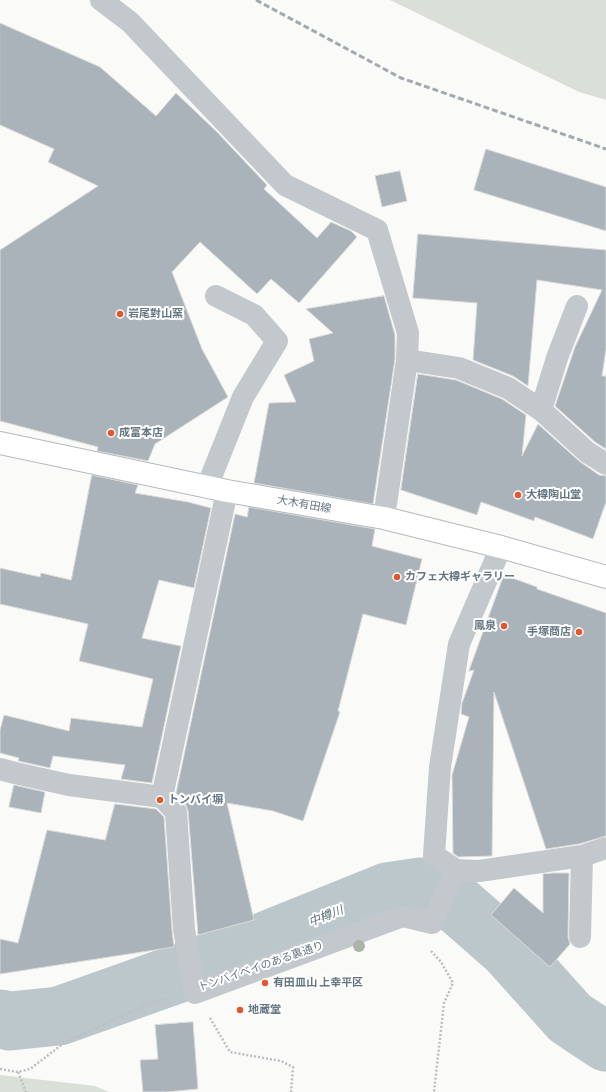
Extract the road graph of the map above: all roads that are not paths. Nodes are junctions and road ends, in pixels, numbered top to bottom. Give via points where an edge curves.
1 (101, 0) edge
2 (216, 296) dead end
3 (577, 306) dead end
4 (407, 360) junction
5 (540, 410) junction
6 (0, 443) edge
7 (606, 464) edge
8 (217, 489) junction
9 (384, 518) junction
10 (501, 547) junction
11 (605, 572) edge
12 (0, 769) edge
13 (162, 797) junction
14 (606, 848) edge
15 (582, 856) junction
16 (453, 875) junction
17 (580, 937) dead end

1 - 4 street via 130,22 285,185 376,230 408,333
2 - 8 street via 254,315 277,341 243,397
3 - 5 street
4 - 5 street via 458,368 508,388
4 - 9 street
5 - 7 street via 587,452
6 - 8 main road, 大木有田線
8 - 9 main road, 大木有田線
8 - 13 street
9 - 10 main road, 大木有田線
10 - 11 main road, 大木有田線
10 - 16 street via 459,644 440,767 434,856
12 - 13 street via 69,785
13 - 16 street, トンバイベイのある裏通り via 176,812 184,929 195,992 403,916 435,917
14 - 15 street
15 - 16 street
15 - 17 street

